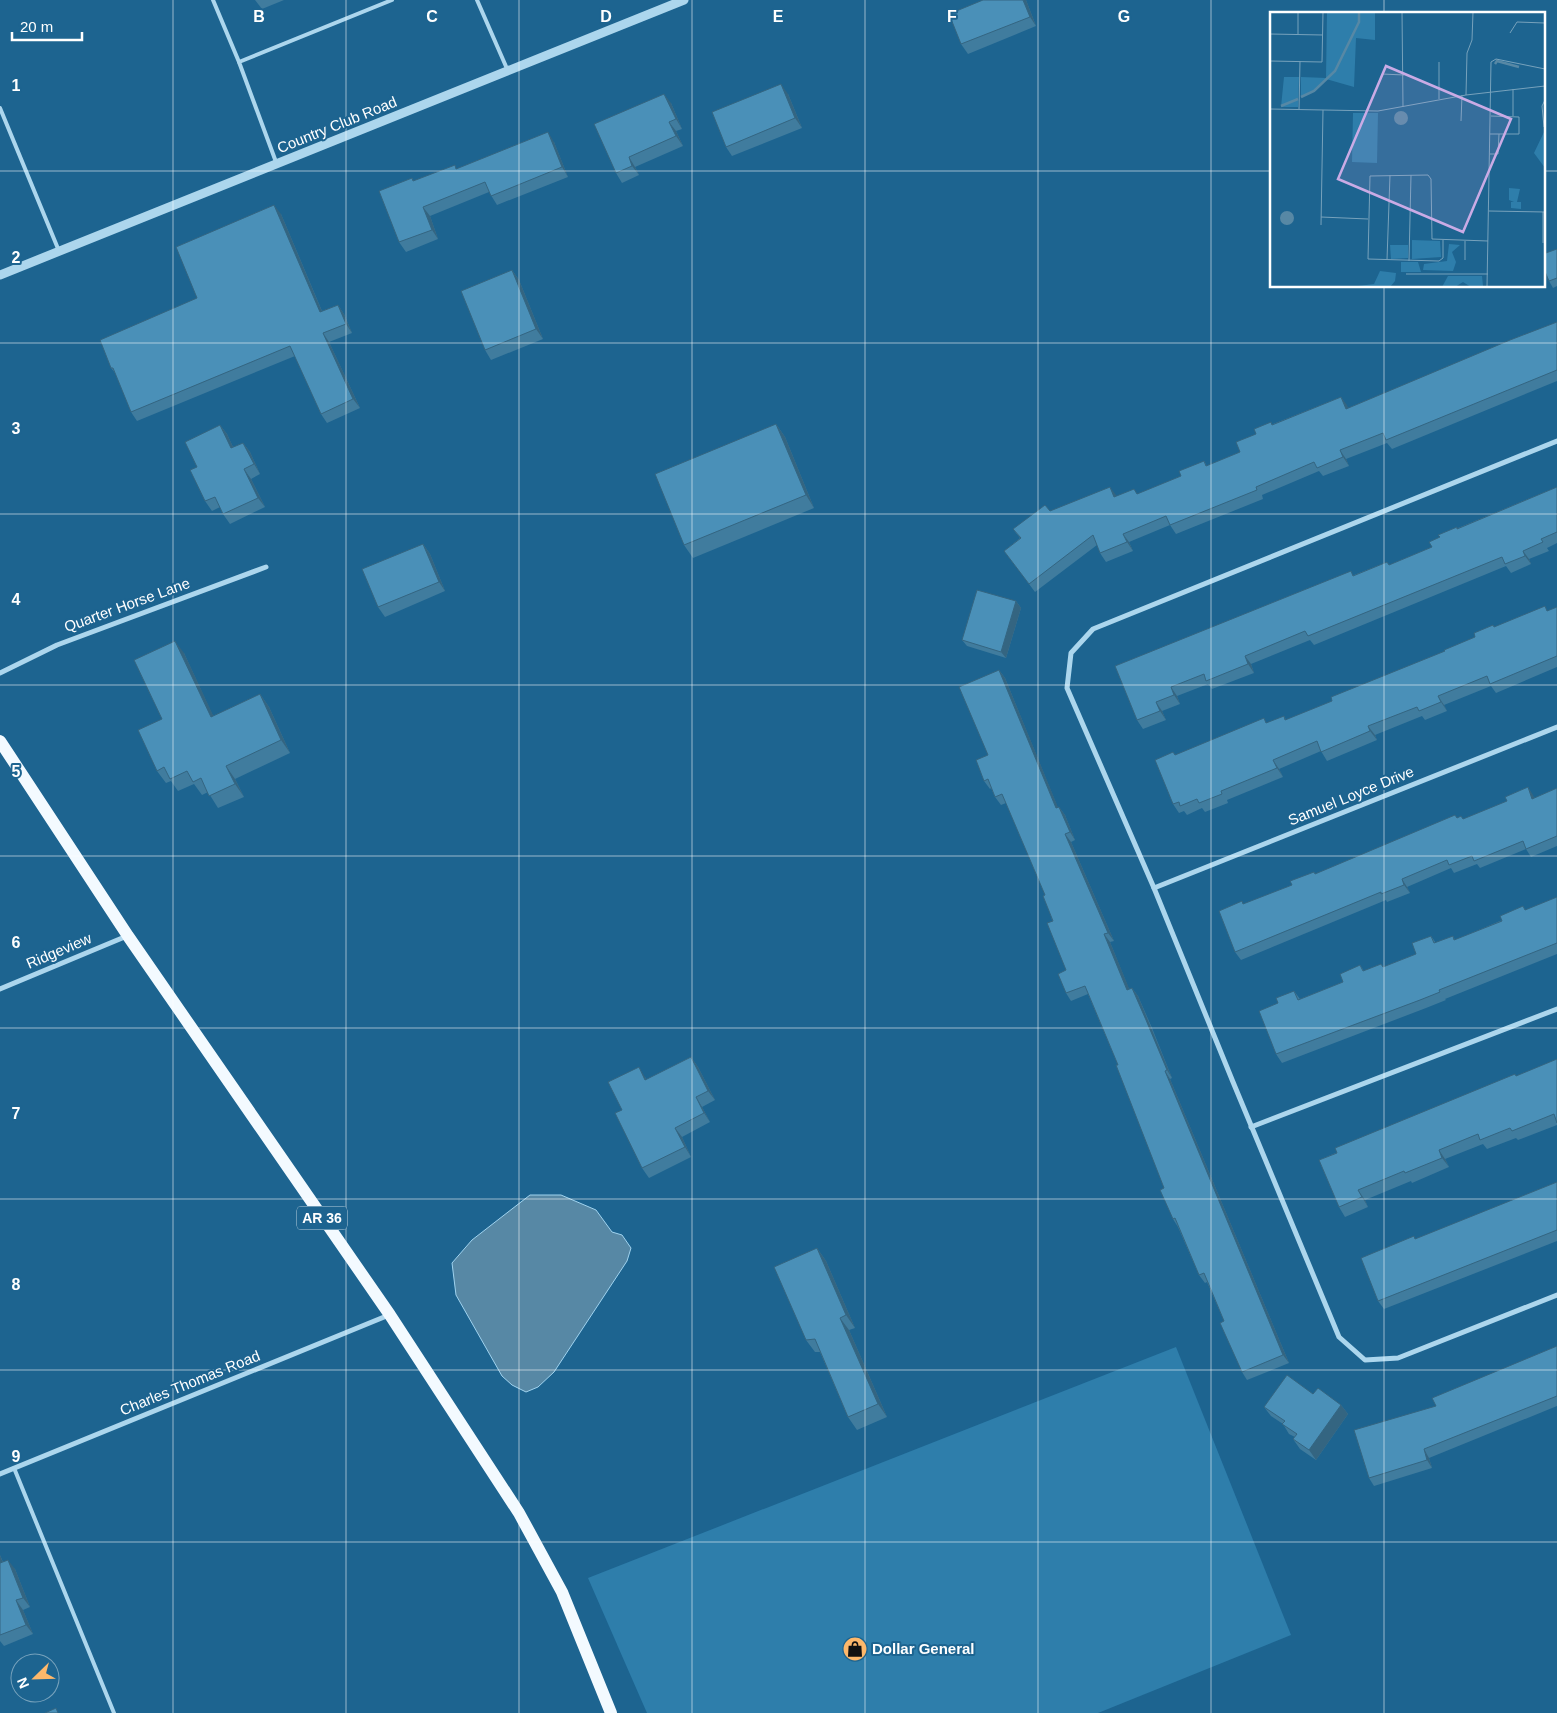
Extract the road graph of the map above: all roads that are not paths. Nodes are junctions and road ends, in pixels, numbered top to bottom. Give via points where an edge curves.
1 (213, 0) edge
2 (392, 0) edge
3 (477, 0) edge
4 (684, 0) edge
5 (239, 62) junction
6 (508, 71) junction
7 (0, 108) edge
8 (276, 164) junction
9 (59, 252) junction
10 (0, 275) edge
11 (1557, 441) edge
12 (266, 567) dead end
13 (0, 673) edge
14 (1557, 727) edge
15 (0, 741) edge
16 (1154, 888) junction
17 (128, 936) junction
18 (0, 989) edge
19 (1557, 1010) edge
20 (1251, 1127) junction
21 (1557, 1295) edge
22 (390, 1315) junction
23 (14, 1468) junction
24 (0, 1474) edge
25 (114, 1713) edge
26 (611, 1713) edge

1 - 5 lane
2 - 5 lane
3 - 6 lane
4 - 6 street, Country Club Road
5 - 8 lane
6 - 8 street, Country Club Road
7 - 9 lane
8 - 9 street, Country Club Road
9 - 10 street, Country Club Road
11 - 16 street via 1093,629 1071,653 1067,688
12 - 13 street, Quarter Horse Lane via 57,645
14 - 16 street, Samuel Loyce Drive
15 - 17 main road, AR 36
16 - 20 street
17 - 18 street, Ridgeview
17 - 22 main road, AR 36
19 - 20 street
20 - 21 street via 1339,1337 1365,1360 1398,1358
22 - 23 street, Charles Thomas Road
22 - 26 main road, AR 36 via 522,1519 562,1592
23 - 24 street, Charles Thomas Road
23 - 25 lane

